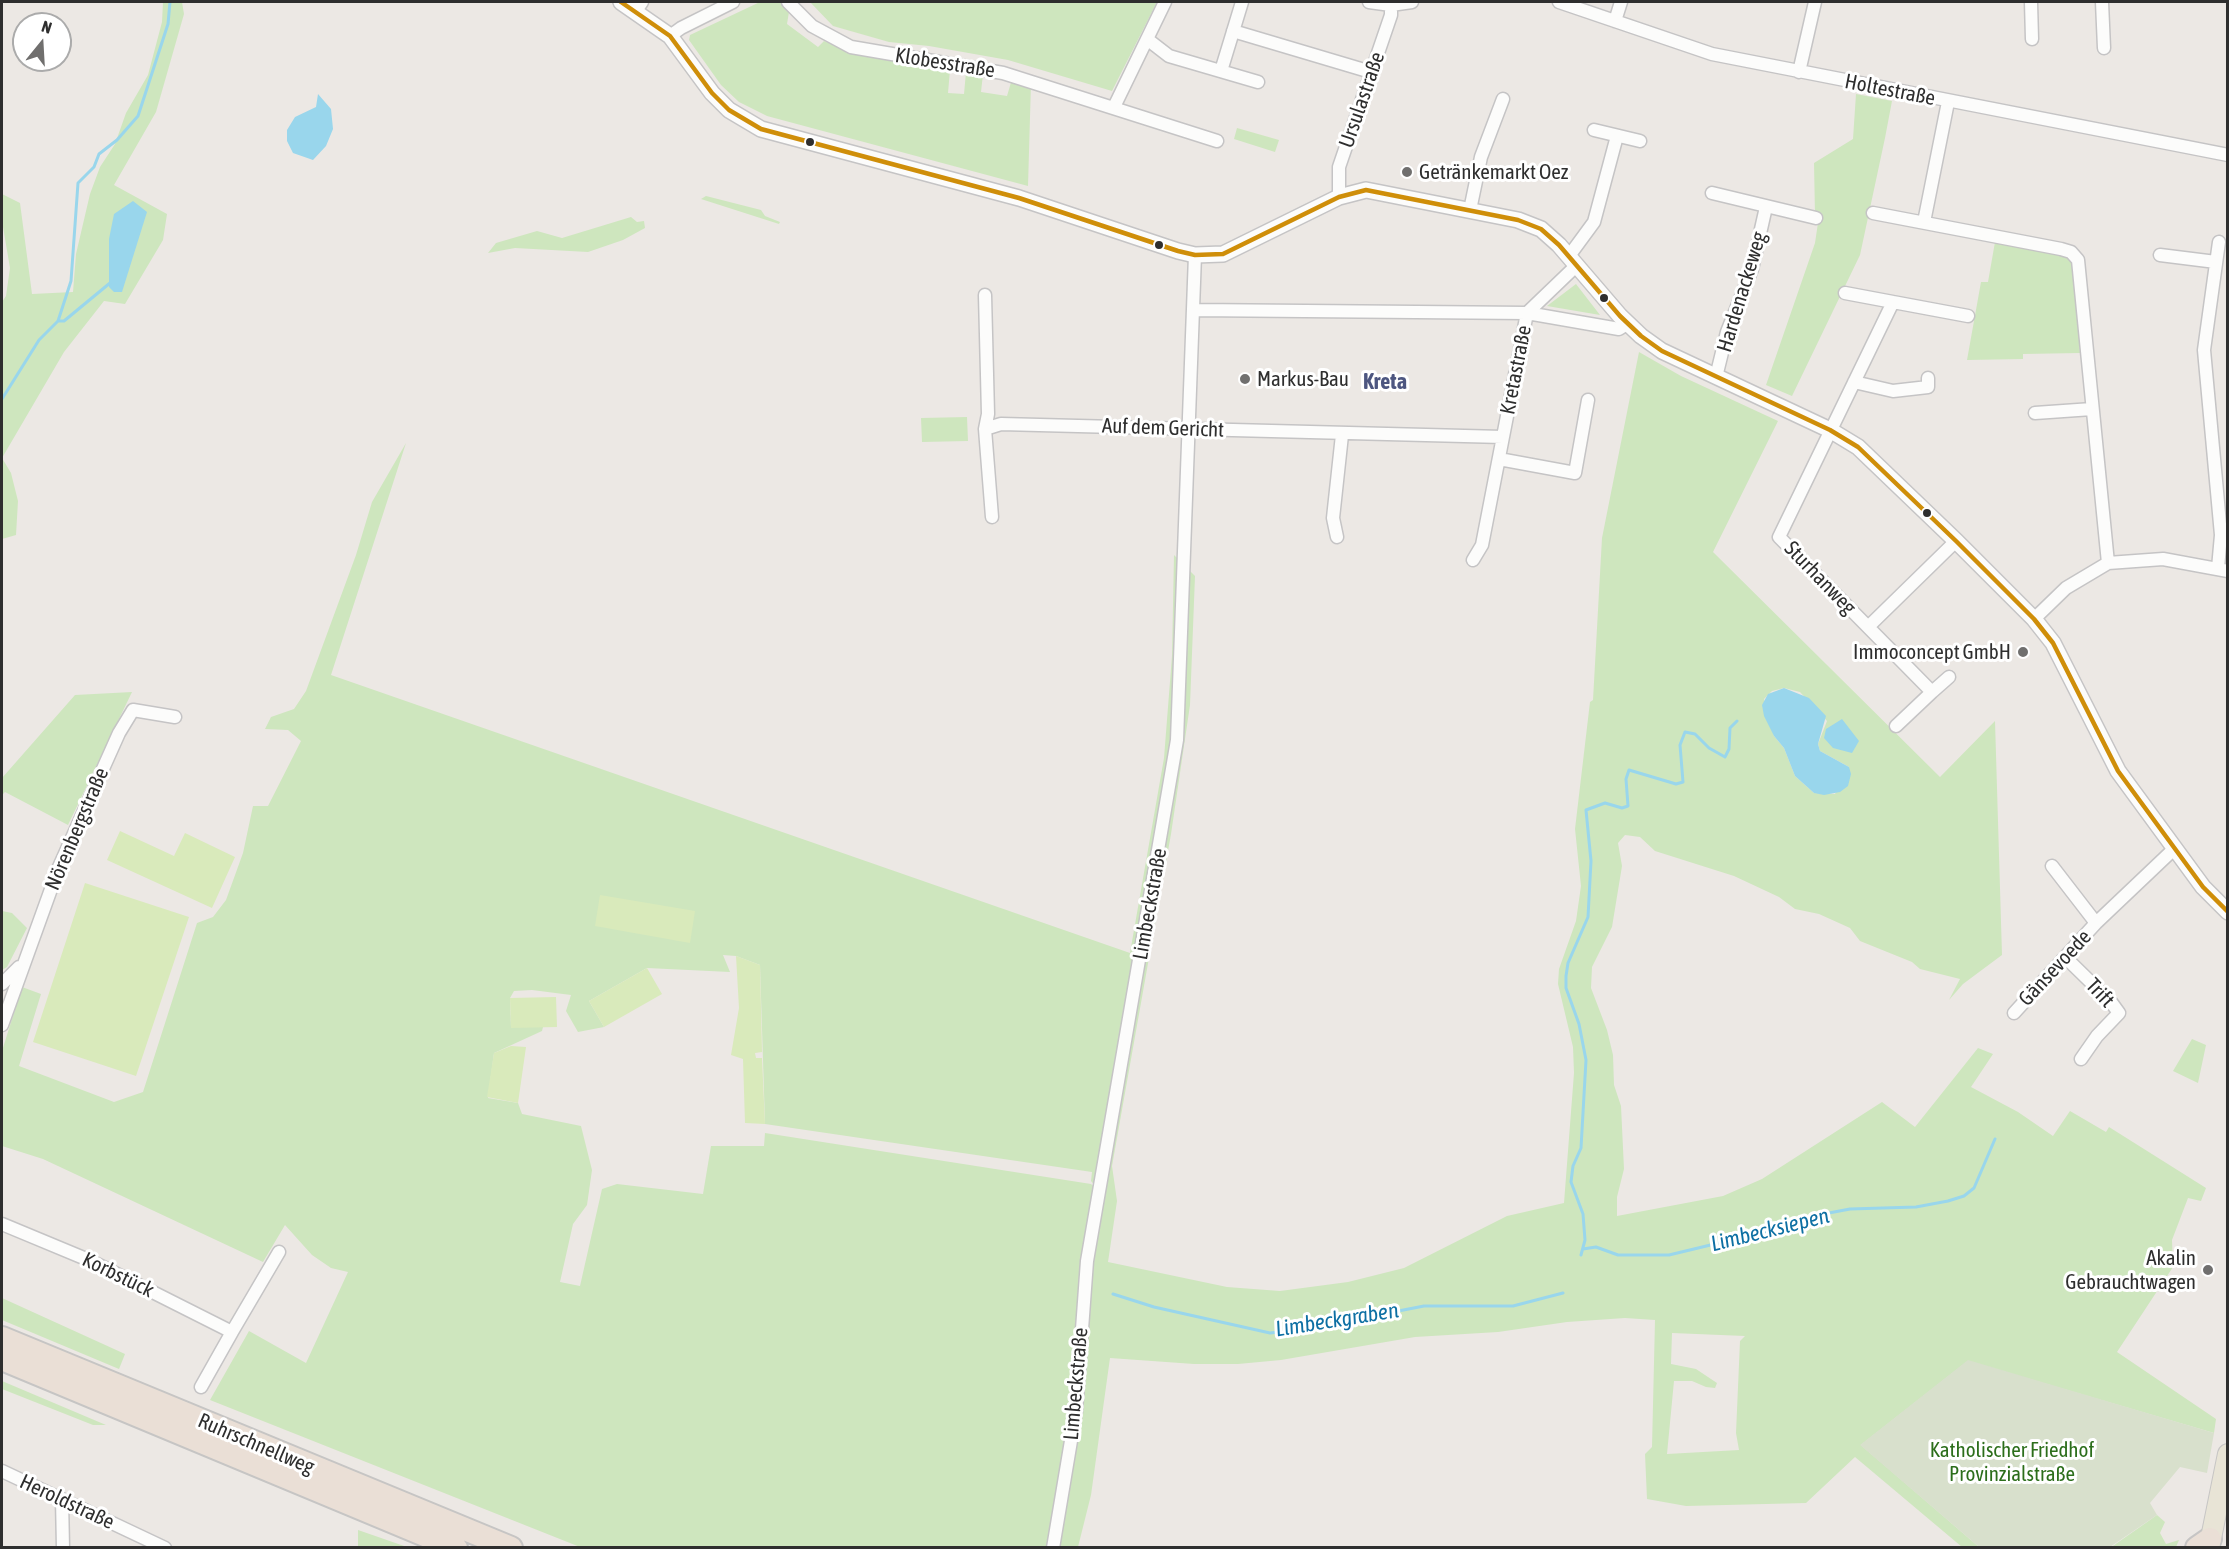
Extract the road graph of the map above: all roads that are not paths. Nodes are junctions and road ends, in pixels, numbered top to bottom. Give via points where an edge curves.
1 (621, 2) edge
2 (733, 2) edge
3 (788, 2) edge
4 (1165, 2) edge
5 (1242, 2) edge
6 (1370, 2) edge
7 (1412, 2) edge
8 (1559, 2) edge
9 (1621, 2) edge
10 (1815, 2) edge
11 (2031, 2) edge
12 (2102, 2) edge
13 (1391, 5) junction
14 (639, 6) edge
15 (1615, 21) junction
16 (1233, 31) junction
17 (670, 36) junction
18 (1148, 39) junction
19 (2032, 39) dead end
20 (2104, 48) dead end
21 (1221, 72) junction
22 (1371, 72) junction
23 (1799, 72) junction
24 (1258, 82) dead end
25 (1503, 99) dead end
26 (1948, 102) junction
27 (1114, 107) junction
28 (1594, 130) dead end
29 (1617, 136) junction
30 (1217, 141) dead end
31 (1640, 141) dead end
32 (2228, 155) edge
33 (1712, 193) dead end
34 (1339, 197) junction
35 (1766, 207) junction
36 (1470, 210) junction
37 (1873, 213) dead end
38 (1816, 218) dead end
39 (1924, 222) junction
40 (2219, 242) dead end
41 (1195, 255) junction
42 (2160, 255) dead end
43 (1573, 260) junction
44 (2217, 262) junction
45 (1845, 293) dead end
46 (985, 295) dead end
47 (1893, 302) junction
48 (1194, 310) junction
49 (1527, 313) junction
50 (1968, 316) dead end
51 (1627, 324) junction
52 (1716, 377) junction
53 (1928, 378) dead end
54 (1854, 382) junction
55 (1588, 400) dead end
56 (2092, 409) junction
57 (2035, 413) dead end
58 (985, 429) junction
59 (1191, 429) junction
60 (1830, 430) junction
61 (1342, 435) junction
62 (1503, 437) junction
63 (1499, 459) junction
64 (992, 517) dead end
65 (1337, 537) dead end
66 (1956, 541) junction
67 (1473, 560) dead end
68 (2108, 563) junction
69 (2223, 570) edge
70 (2034, 619) junction
71 (1868, 627) junction
72 (1949, 677) dead end
73 (1932, 692) junction
74 (175, 717) dead end
75 (1896, 726) dead end
76 (2175, 848) junction
77 (2052, 867) dead end
78 (2228, 912) edge
79 (2096, 923) junction
80 (2065, 957) junction
81 (22, 964) junction
82 (2, 984) edge
83 (2014, 1013) dead end
84 (2, 1024) edge
85 (2081, 1059) dead end
86 (2, 1224) edge
87 (279, 1252) dead end
88 (232, 1332) junction
89 (2, 1338) edge
90 (2, 1359) edge
91 (201, 1387) dead end
92 (2228, 1454) edge
93 (2, 1471) edge
94 (62, 1500) junction
95 (2206, 1545) edge
96 (63, 1548) edge
97 (165, 1548) edge
98 (456, 1548) edge
99 (511, 1548) edge
100 (1053, 1548) edge

1 - 14 street
2 - 17 street
3 - 27 street, Klobesstraße via 812,26 851,47 1003,72
4 - 18 street
5 - 16 street
6 - 13 street
7 - 13 street
8 - 15 street, Holtestraße
9 - 15 street
10 - 23 street
11 - 19 street
12 - 20 street
13 - 22 street, Ursulastraße
14 - 17 street
15 - 23 street, Holtestraße via 1712,54
16 - 21 street
16 - 22 street
17 - 41 street via 712,93 729,110 761,129 1019,198
18 - 21 street via 1169,56
18 - 27 street
21 - 24 street
22 - 34 street, Ursulastraße via 1340,167
23 - 26 street, Holtestraße
25 - 36 street via 1481,157
26 - 32 street, Holtestraße
26 - 39 street
27 - 30 street, Klobesstraße
28 - 29 street
29 - 31 street
29 - 43 street, Kretastraße via 1594,222
33 - 35 street, Hardenackeweg
34 - 36 street via 1358,190 1381,191
34 - 41 street via 1233,251
35 - 38 street, Hardenackeweg
35 - 52 street, Hardenackeweg via 1752,269 1727,332
36 - 43 street via 1529,223 1550,236
37 - 39 street
39 - 56 street via 2071,252 2081,269
40 - 44 street
41 - 48 street, Limbeckstraße
42 - 44 street
43 - 49 street, Kretastraße
43 - 51 street
44 - 69 street via 2204,350
45 - 47 street
46 - 58 street
47 - 50 street
47 - 54 street
48 - 49 street
48 - 59 street, Limbeckstraße
49 - 51 street via 1619,329
49 - 62 street, Kretastraße
51 - 52 street via 1662,351
52 - 60 street
53 - 54 street via 1928,387 1893,391
54 - 60 street
55 - 63 street via 1575,473
56 - 57 street
56 - 68 street
58 - 59 street, Auf dem Gericht via 1001,424
58 - 64 street
59 - 61 street, Auf dem Gericht
59 - 100 street, Limbeckstraße via 1176,750 1087,1261 1076,1411
60 - 66 street via 1858,447
60 - 71 street, Sturhanweg via 1779,537
61 - 62 street, Auf dem Gericht
61 - 65 street via 1333,518
62 - 63 street, Kretastraße
63 - 67 street, Kretastraße via 1482,545
66 - 70 street
66 - 71 street, Sturhanweg
68 - 69 street via 2163,559
68 - 70 street via 2072,584
70 - 76 street via 2072,676 2118,771
71 - 73 street, Sturhanweg
72 - 73 street
73 - 75 street
74 - 81 street, Nörenbergstraße via 133,710 59,867
76 - 78 street
76 - 79 street, Gänsevoede
77 - 79 street, Gänsevoede
79 - 80 street, Gänsevoede
80 - 83 street, Gänsevoede
80 - 85 street, Trift via 2119,1013
81 - 82 street, Nörenbergstraße
81 - 84 street
86 - 88 street, Korbstück via 91,1260
87 - 88 street
88 - 91 street
89 - 99 highway, Ruhrschnellweg
90 - 98 highway, Ruhrschnellweg
92 - 95 main road
93 - 94 street, Heroldstraße
94 - 96 street
94 - 97 street, Heroldstraße

